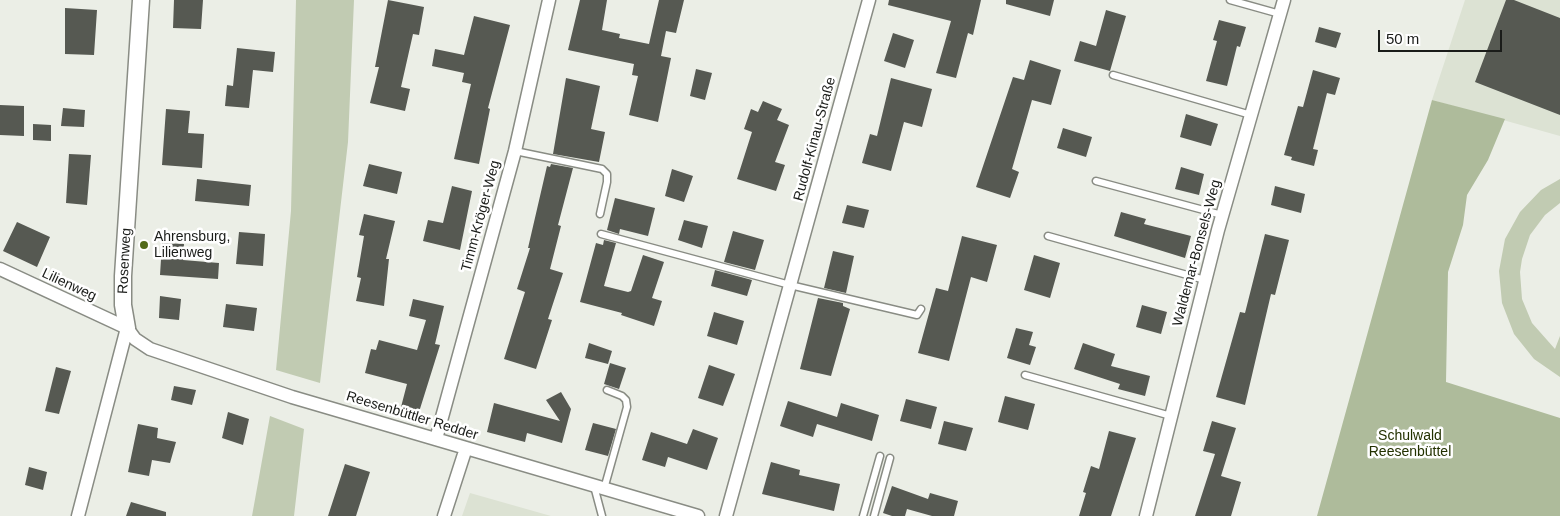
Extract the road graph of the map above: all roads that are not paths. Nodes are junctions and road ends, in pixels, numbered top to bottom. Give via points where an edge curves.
1 (141, 0) edge
2 (548, 0) edge
3 (869, 0) edge
4 (1230, 0) edge
5 (1284, 0) edge
6 (1280, 14) junction
7 (1113, 75) dead end
8 (1251, 115) junction
9 (515, 150) junction
10 (1096, 181) dead end
11 (600, 214) dead end
12 (1222, 215) junction
13 (601, 234) dead end
14 (1048, 236) dead end
15 (0, 269) edge
16 (1205, 280) junction
17 (790, 285) junction
18 (921, 309) dead end
19 (127, 328) junction
20 (1025, 375) dead end
21 (607, 390) dead end
22 (1171, 416) junction
23 (436, 439) junction
24 (466, 448) junction
25 (880, 456) dead end
26 (890, 458) dead end
27 (599, 488) junction
28 (78, 516) edge
29 (444, 516) edge
30 (602, 516) edge
31 (698, 516) edge
32 (726, 516) edge
33 (863, 516) edge
34 (874, 516) edge
35 (1146, 516) edge

1 - 19 street, Rosenweg via 123,276 122,305
2 - 9 street, Timm-Kröger-Weg
3 - 17 street, Rudolf-Kinau-Straße
4 - 6 lane
5 - 6 street, Waldemar-Bonsels-Weg
6 - 8 street, Waldemar-Bonsels-Weg
7 - 8 lane
8 - 12 street, Waldemar-Bonsels-Weg
9 - 11 lane via 602,169 607,174 607,182
9 - 23 street, Timm-Kröger-Weg
10 - 12 lane
12 - 16 street, Waldemar-Bonsels-Weg
13 - 17 lane
14 - 16 lane
15 - 19 street, Lilienweg
16 - 22 street, Waldemar-Bonsels-Weg
17 - 18 lane via 917,315
17 - 32 street, Rudolf-Kinau-Straße
19 - 23 street, Reesenbüttler Redder via 135,338 158,352 292,397
19 - 28 street, Rosenweg
20 - 22 lane
21 - 27 lane via 622,396 627,407
22 - 35 street, Waldemar-Bonsels-Weg
23 - 24 street, Reesenbüttler Redder
24 - 27 street, Reesenbüttler Redder
24 - 29 street
25 - 33 lane
26 - 34 lane
27 - 30 lane
27 - 31 street, Reesenbüttler Redder

